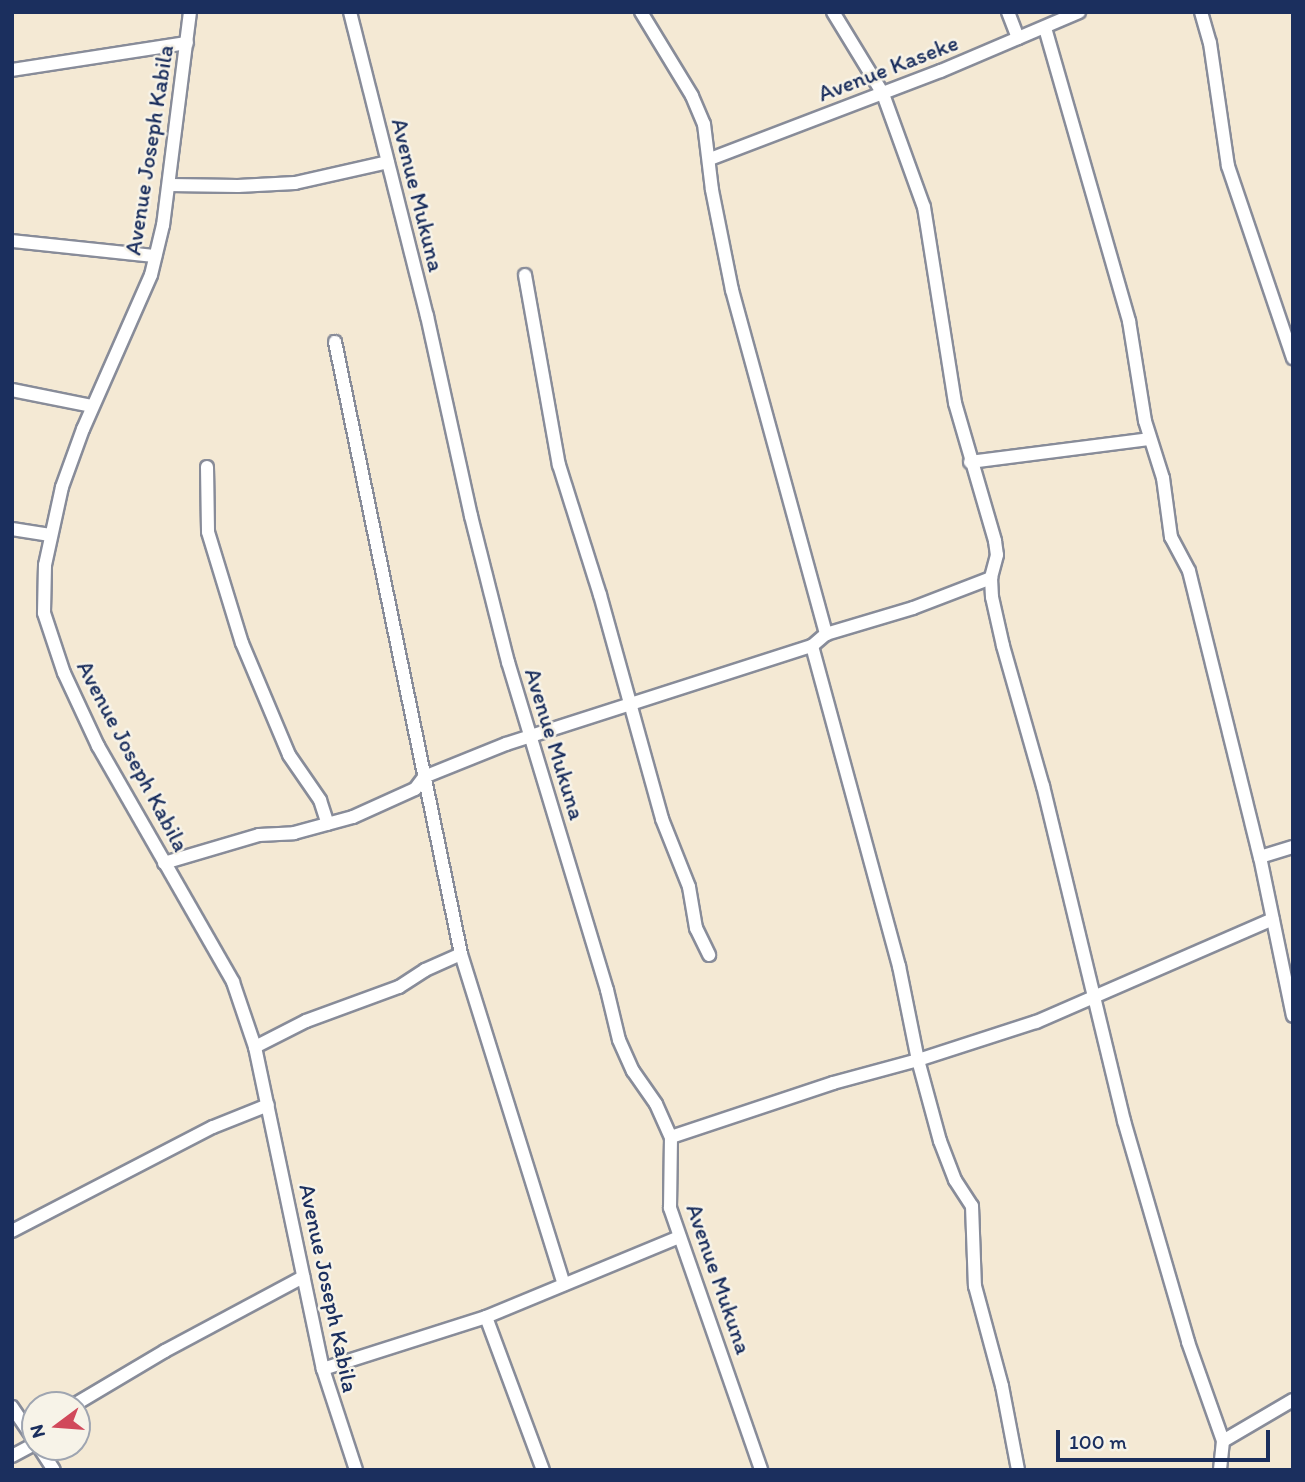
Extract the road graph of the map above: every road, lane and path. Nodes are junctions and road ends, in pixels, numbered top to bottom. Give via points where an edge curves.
1 (191, 12) edge
2 (350, 12) edge
3 (641, 12) edge
4 (833, 12) edge
5 (1008, 12) edge
6 (1079, 12) edge
7 (1201, 12) edge
8 (1045, 28) junction
9 (1018, 38) junction
10 (187, 43) junction
11 (12, 71) edge
12 (883, 93) junction
13 (710, 159) junction
14 (388, 162) junction
15 (170, 184) junction
16 (12, 241) edge
17 (155, 256) junction
18 (524, 275) dead end
19 (335, 342) dead end
20 (1293, 358) edge
21 (12, 390) edge
22 (92, 406) junction
23 (1149, 439) junction
24 (970, 463) junction
25 (207, 467) dead end
26 (12, 528) edge
27 (26, 531) junction
28 (49, 535) junction
29 (12, 538) edge
30 (991, 578) junction
31 (826, 634) junction
32 (812, 646) junction
33 (630, 702) junction
34 (532, 735) junction
35 (424, 777) junction
36 (328, 824) junction
37 (1293, 847) edge
38 (1260, 857) junction
39 (164, 863) junction
40 (1273, 919) junction
41 (461, 954) junction
42 (709, 956) dead end
43 (1096, 999) junction
44 (1293, 1016) edge
45 (255, 1047) junction
46 (918, 1060) junction
47 (268, 1105) junction
48 (671, 1137) junction
49 (12, 1231) edge
50 (679, 1237) junction
51 (303, 1278) junction
52 (564, 1284) junction
53 (486, 1317) junction
54 (323, 1369) junction
55 (91, 1395) edge
56 (1293, 1400) edge
57 (1223, 1441) junction
58 (356, 1470) edge
59 (543, 1470) edge
60 (761, 1470) edge
61 (1018, 1470) edge
62 (1220, 1470) edge

1 - 10 street, Avenue Joseph Kabila
2 - 14 street, Avenue Mukuna
3 - 13 street via 692,96 704,124
4 - 12 street
5 - 9 street
6 - 8 street, Avenue Kaseke
7 - 20 street via 1214,66 1226,157
8 - 9 street, Avenue Kaseke
8 - 23 street via 1129,321
9 - 12 street, Avenue Kaseke
10 - 11 street
10 - 15 street, Avenue Joseph Kabila
12 - 13 street, Avenue Kaseke
12 - 24 street via 924,207 955,403
13 - 31 street via 732,290
14 - 15 street via 295,183
14 - 34 street, Avenue Mukuna via 488,584
15 - 17 street, Avenue Joseph Kabila
16 - 17 street
17 - 22 street, Avenue Joseph Kabila
18 - 33 street via 559,465
19 - 35 street
21 - 22 street
22 - 28 street, Avenue Joseph Kabila via 65,475
23 - 24 street
23 - 38 street via 1163,478 1171,537 1189,571
24 - 30 street via 995,541
25 - 36 street via 208,532 242,643 289,755 320,800
26 - 27 street
27 - 28 street
27 - 29 street
28 - 39 street, Avenue Joseph Kabila via 42,590 52,642 98,746
30 - 31 street
30 - 43 street via 1003,646
31 - 32 street
32 - 33 street
32 - 46 street via 898,966
33 - 34 street
33 - 42 street via 662,819
34 - 35 street
34 - 48 street, Avenue Mukuna via 619,1040
35 - 36 street via 415,789
35 - 41 street
36 - 39 street via 294,833 259,835
37 - 38 street
38 - 40 street
39 - 45 street, Avenue Joseph Kabila via 233,982
40 - 43 street
40 - 44 street
41 - 45 street via 399,987 306,1021
41 - 52 street
43 - 46 street
43 - 57 street via 1155,1233
45 - 47 street, Avenue Joseph Kabila
46 - 48 street
46 - 61 street via 944,1154 972,1206 975,1286 1005,1398
47 - 49 street via 213,1127
47 - 51 street, Avenue Joseph Kabila
48 - 50 street, Avenue Mukuna via 670,1208
50 - 52 street
50 - 60 street, Avenue Mukuna
51 - 54 street, Avenue Joseph Kabila
51 - 55 street
52 - 53 street
53 - 54 street
53 - 59 street
54 - 58 street, Avenue Joseph Kabila
56 - 57 street
57 - 62 street

